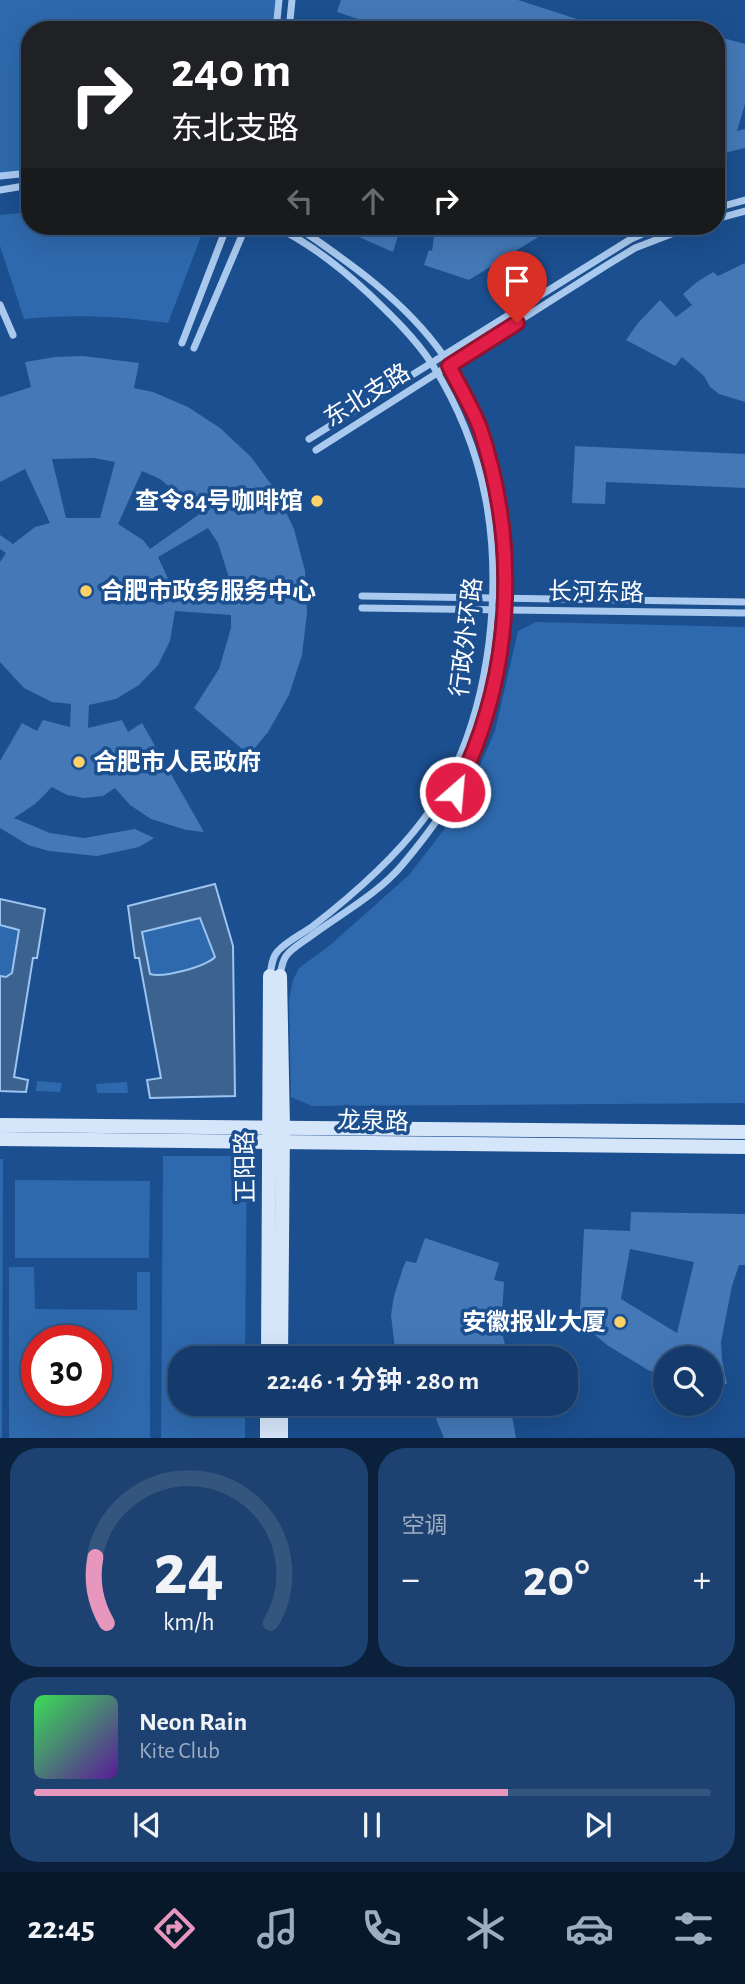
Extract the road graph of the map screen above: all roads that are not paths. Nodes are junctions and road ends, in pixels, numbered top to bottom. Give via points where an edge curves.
1 (279, 0) edge
2 (292, 0) edge
3 (277, 21) edge
4 (290, 21) edge
5 (21, 174) edge
6 (0, 176) edge
7 (21, 186) edge
8 (0, 190) edge
9 (745, 200) edge
10 (725, 206) edge
11 (745, 211) edge
12 (725, 217) edge
13 (224, 235) edge
14 (242, 235) edge
15 (292, 235) edge
16 (309, 235) edge
17 (640, 235) edge
18 (669, 235) edge
19 (0, 305) edge
20 (13, 335) dead end
21 (182, 343) dead end
22 (194, 348) dead end
23 (443, 355) junction
24 (431, 362) junction
25 (449, 366) junction
26 (438, 373) junction
27 (309, 439) dead end
28 (316, 450) dead end
29 (362, 596) dead end
30 (494, 597) junction
31 (506, 597) junction
32 (745, 602) edge
33 (362, 608) dead end
34 (493, 609) junction
35 (505, 610) junction
36 (745, 613) edge
37 (275, 976) junction
38 (0, 1125) edge
39 (745, 1132) edge
40 (267, 1135) junction
41 (283, 1135) junction
42 (0, 1139) edge
43 (745, 1147) edge
44 (268, 1346) edge
45 (281, 1346) edge
46 (267, 1416) edge
47 (281, 1416) edge
48 (267, 1438) edge
49 (281, 1438) edge

1 - 3 street
2 - 4 street
5 - 6 street
7 - 8 street
9 - 10 street
11 - 12 street
13 - 21 street
14 - 22 street
15 - 24 street, 行政外环路 via 349,275 394,317
16 - 23 street, 行政外环路 via 357,267 404,309
17 - 23 street, 东北支路
18 - 25 street, 东北支路 via 635,248
19 - 20 street
23 - 24 street, 东北支路
23 - 25 street, 行政外环路
24 - 26 street, 行政外环路
24 - 27 street, 东北支路
25 - 26 street, 东北支路
25 - 31 street, 行政外环路 via 479,425 496,483 506,555
26 - 28 street, 东北支路
26 - 30 street, 行政外环路 via 467,429 484,486 494,553
29 - 30 street, 长河东路
30 - 31 street, 长河东路
30 - 34 street, 行政外环路
31 - 32 street, 长河东路
31 - 35 street, 行政外环路
33 - 34 street, 长河东路
34 - 35 street, 长河东路
34 - 37 street, 行政外环路 via 474,719 444,787 392,857 277,952
35 - 36 street, 长河东路
35 - 37 street, 行政外环路 via 486,721 471,761 437,822 400,867 363,901 286,956
37 - 40 street, 正阳路
37 - 41 street, 正阳路
38 - 40 street, 龙泉路
39 - 41 street, 龙泉路
40 - 41 street, 龙泉路
40 - 42 street, 龙泉路
40 - 44 street, 正阳路
41 - 43 street, 龙泉路
41 - 45 street, 正阳路
46 - 48 street
47 - 49 street

